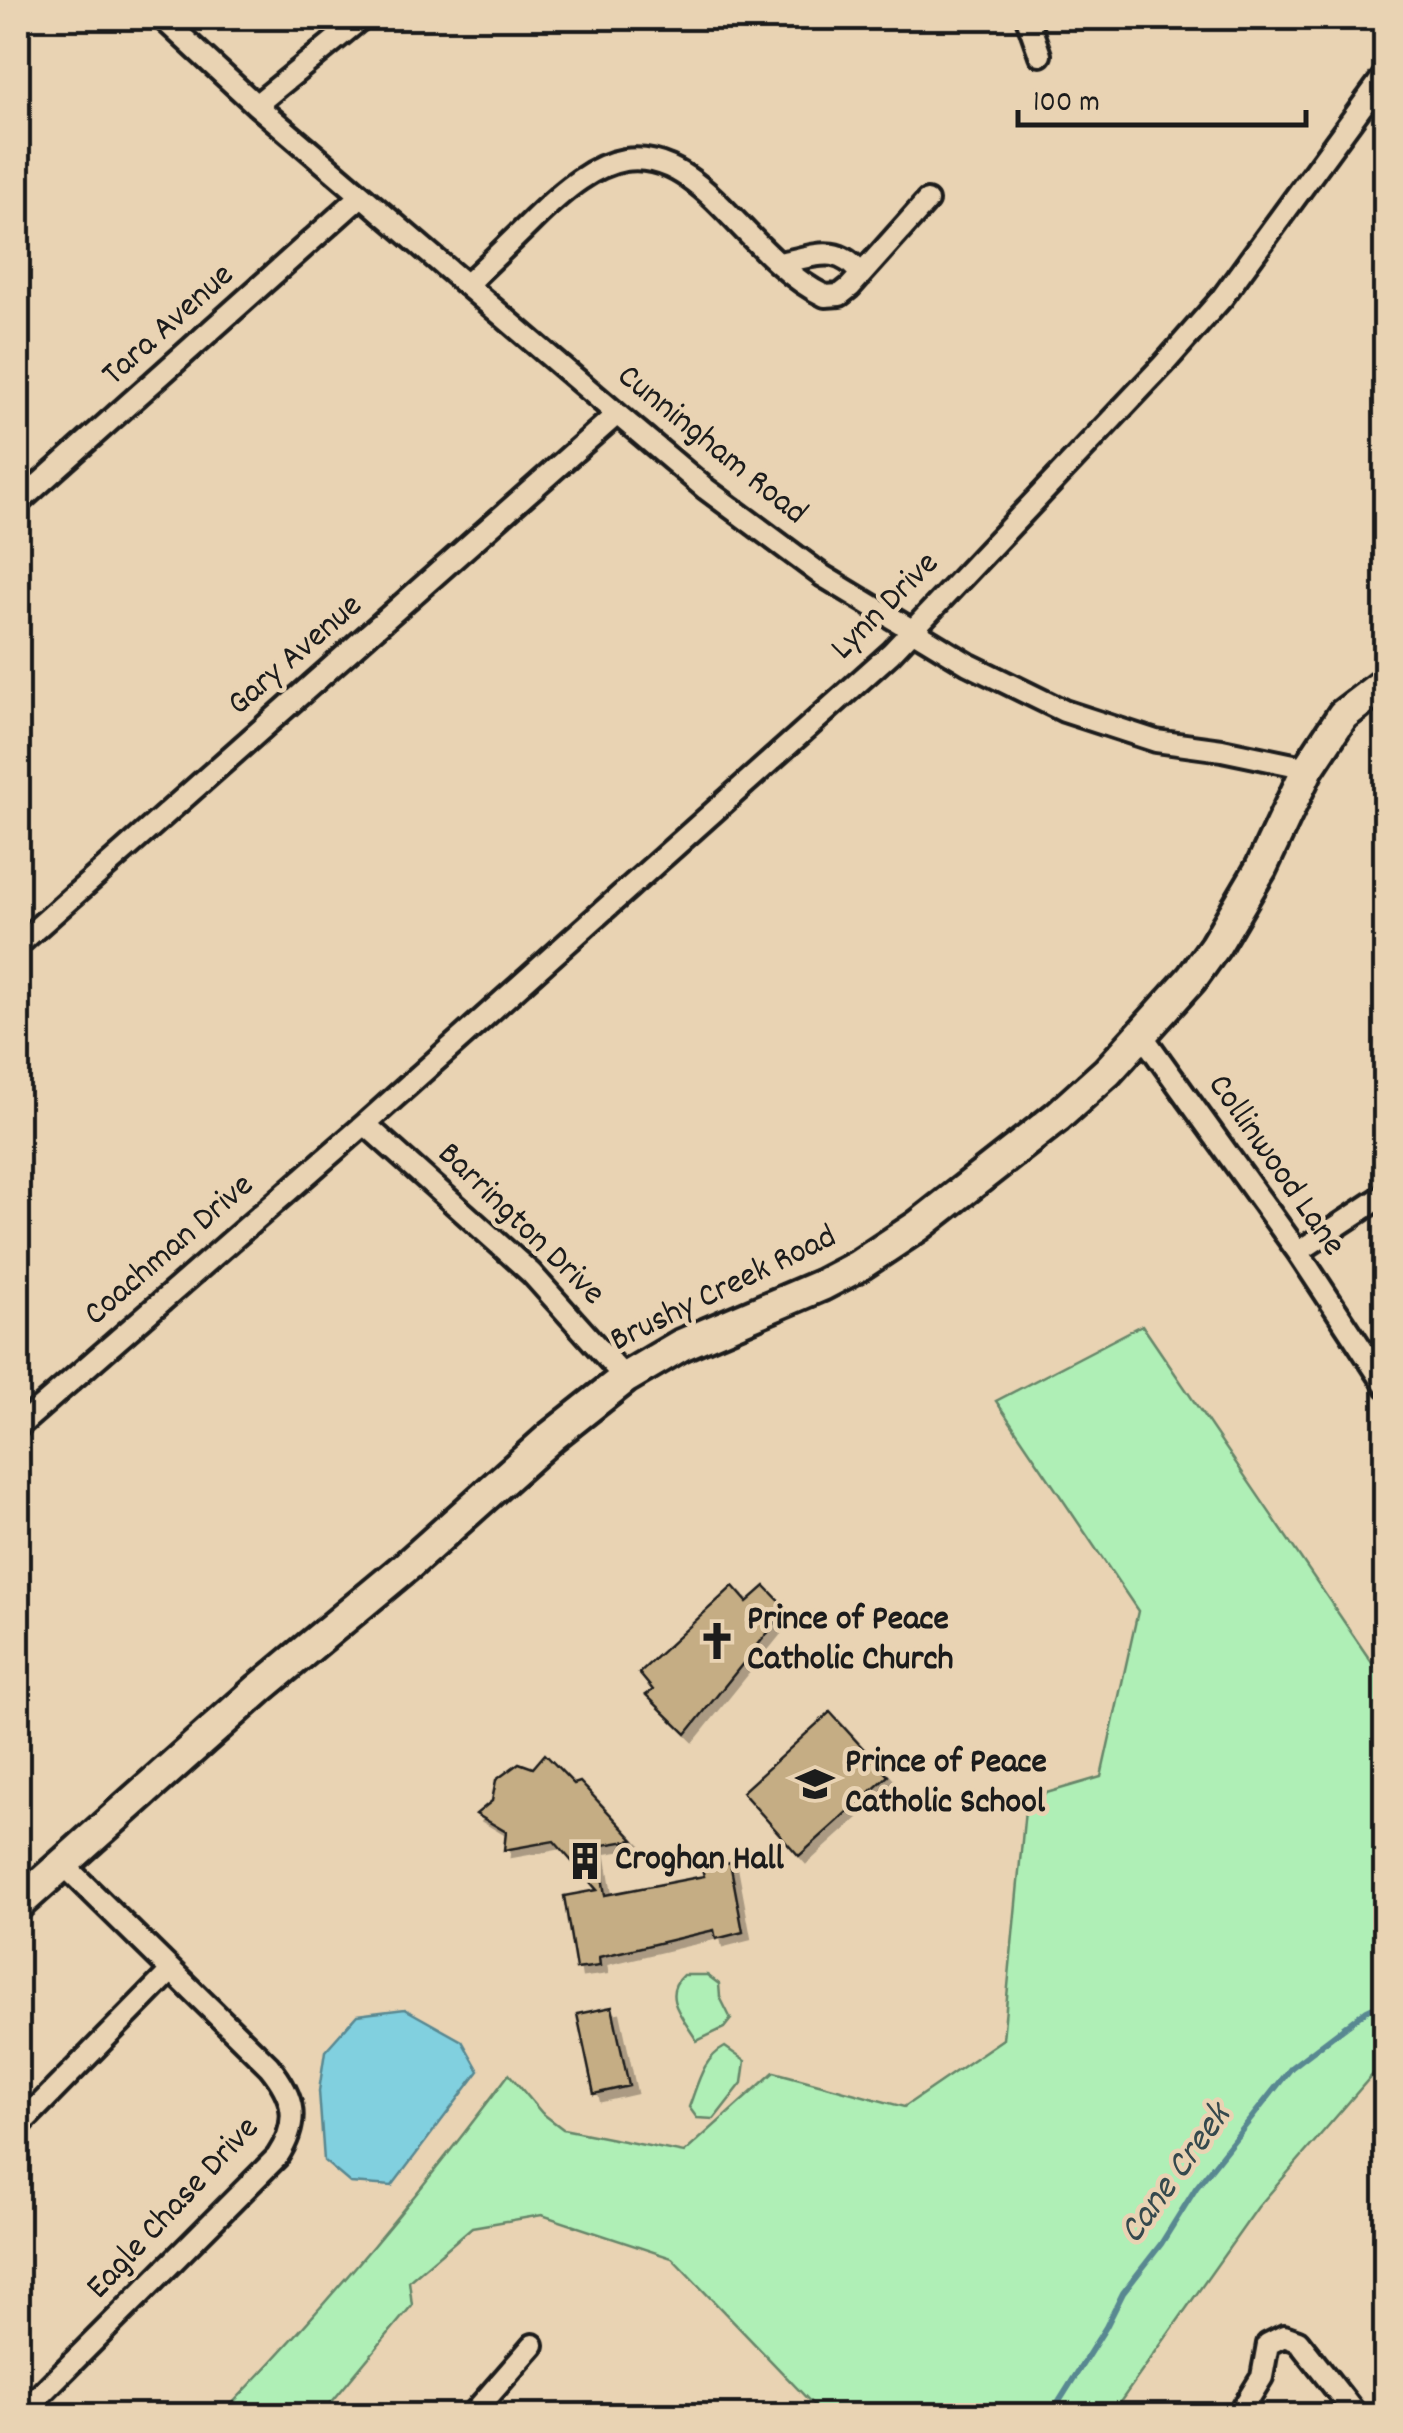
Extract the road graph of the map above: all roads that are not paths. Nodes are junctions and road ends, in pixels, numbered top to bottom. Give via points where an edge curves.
1 (162, 18) edge
2 (362, 18) edge
3 (1027, 18) edge
4 (1040, 54) dead end
5 (1386, 73) edge
6 (256, 105) junction
7 (362, 196) junction
8 (927, 201) dead end
9 (779, 262) junction
10 (861, 275) junction
11 (467, 284) junction
12 (617, 414) junction
13 (18, 503) edge
14 (912, 632) junction
15 (1386, 682) edge
16 (1308, 768) junction
17 (18, 945) edge
18 (1142, 1036) junction
19 (365, 1124) junction
20 (1386, 1194) edge
21 (1298, 1252) junction
22 (625, 1378) junction
23 (1386, 1386) edge
24 (18, 1427) edge
25 (63, 1864) junction
26 (18, 1904) edge
27 (171, 1971) junction
28 (18, 2127) edge
29 (533, 2345) dead end
30 (19, 2416) edge
31 (472, 2416) edge
32 (1238, 2416) edge
33 (1356, 2416) edge

1 - 6 street, Cunningham Road
2 - 6 street
3 - 4 street
5 - 14 street, Lynn Drive via 1222,298
6 - 7 street, Cunningham Road
7 - 11 street, Cunningham Road
7 - 13 street, Tara Avenue
8 - 10 street
9 - 10 street via 840,254
9 - 10 street via 825,296 840,295
9 - 11 street via 691,178 652,161 622,160 568,186
11 - 12 street, Cunningham Road
12 - 14 street, Cunningham Road via 755,527
12 - 17 street, Gary Avenue
14 - 16 street, Cunningham Road via 1022,692 1116,731
14 - 19 street, Lynn Drive
15 - 16 street, Brushy Creek Road via 1344,715
16 - 18 street, Brushy Creek Road via 1237,911
18 - 21 street, Collinwood Lane
18 - 22 street, Brushy Creek Road via 1058,1117 890,1246
19 - 22 street, Barrington Drive via 531,1273
19 - 24 street, Coachman Drive
20 - 21 street
21 - 23 street, Collinwood Lane
22 - 25 street, Brushy Creek Road
25 - 26 street, Brushy Creek Road
25 - 27 street, Eagle Chase Drive
27 - 28 street
27 - 30 street, Eagle Chase Drive via 285,2086 292,2116 287,2142
29 - 31 street
32 - 33 street via 1262,2377 1268,2344 1284,2336 1298,2341

